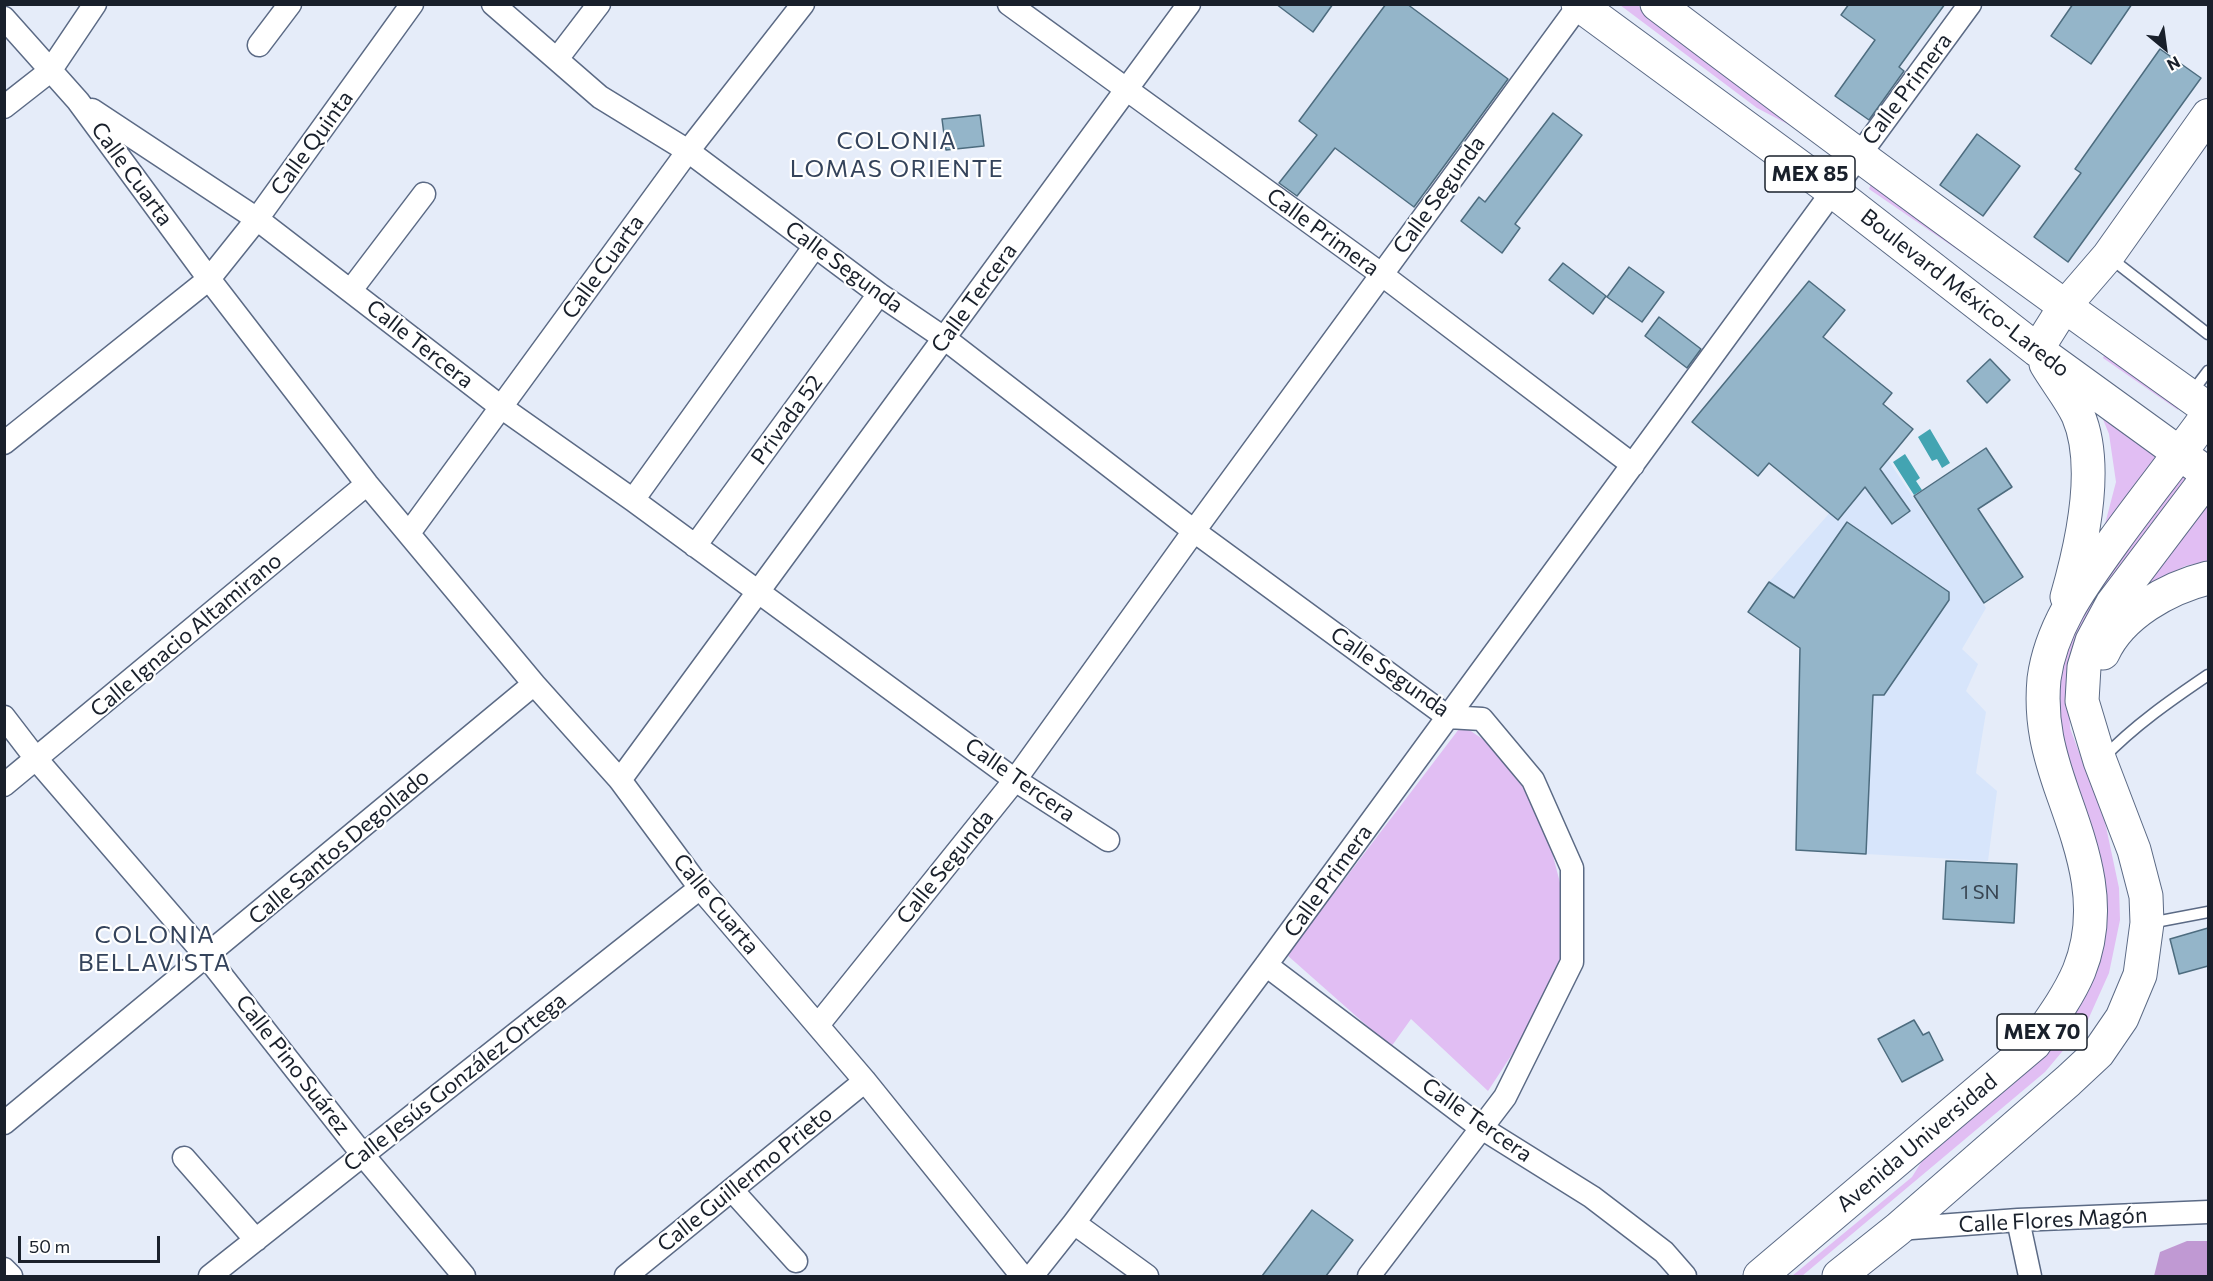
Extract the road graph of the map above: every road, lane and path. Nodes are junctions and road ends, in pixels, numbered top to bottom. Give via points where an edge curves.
1 (95, 4) edge
2 (290, 4) edge
3 (412, 4) edge
4 (493, 4) edge
5 (599, 4) edge
6 (803, 4) edge
7 (1008, 4) edge
8 (1189, 4) edge
9 (1657, 4) edge
10 (1970, 4) edge
11 (1579, 5) edge
12 (4, 18) edge
13 (259, 45) dead end
14 (557, 59) junction
15 (50, 70) junction
16 (1127, 90) junction
17 (78, 101) junction
18 (4, 107) edge
19 (2208, 115) edge
20 (688, 151) junction
21 (1857, 156) junction
22 (1834, 192) junction
23 (424, 194) dead end
24 (257, 219) junction
25 (815, 246) junction
26 (2108, 256) junction
27 (1381, 274) junction
28 (209, 279) junction
29 (351, 290) junction
30 (879, 294) junction
31 (2064, 307) junction
32 (2208, 334) edge
33 (944, 338) junction
34 (2037, 350) junction
35 (2204, 398) edge
36 (501, 407) junction
37 (4, 443) edge
38 (2180, 454) junction
39 (1633, 465) junction
40 (2208, 475) edge
41 (367, 484) junction
42 (633, 500) junction
43 (1194, 531) junction
44 (410, 533) junction
45 (695, 546) junction
46 (2208, 578) edge
47 (759, 591) junction
48 (2053, 642) junction
49 (2208, 675) edge
50 (534, 684) junction
51 (2082, 701) junction
52 (4, 717) edge
53 (1448, 717) junction
54 (37, 760) junction
55 (2100, 760) junction
56 (620, 780) junction
57 (1015, 780) junction
58 (4, 785) edge
59 (1108, 840) dead end
60 (700, 888) junction
61 (2208, 912) edge
62 (2147, 923) junction
63 (207, 957) junction
64 (1266, 965) junction
65 (818, 1025) junction
66 (865, 1081) junction
67 (4, 1123) edge
68 (1480, 1127) junction
69 (363, 1155) junction
70 (184, 1158) dead end
71 (732, 1190) junction
72 (2208, 1212) edge
73 (2018, 1220) junction
74 (1074, 1223) junction
75 (1898, 1229) junction
76 (256, 1240) junction
77 (796, 1261) dead end
78 (4, 1269) edge
79 (11, 1276) edge
80 (210, 1276) edge
81 (464, 1276) edge
82 (626, 1276) edge
83 (1022, 1276) edge
84 (1032, 1276) edge
85 (1147, 1276) edge
86 (1369, 1276) edge
87 (1685, 1276) edge
88 (1760, 1276) edge
89 (1839, 1276) edge
90 (2030, 1276) edge

1 - 15 street
2 - 13 street
3 - 24 street, Calle Quinta
4 - 14 street, Calle Segunda
5 - 14 street
6 - 20 street, Calle Cuarta
7 - 16 street, Calle Primera
8 - 16 street, Calle Tercera
9 - 21 main road, Boulevard México-Laredo / MEX 85
10 - 21 street, Calle Primera
11 - 22 main road, Boulevard México-Laredo / MEX 85
11 - 27 street, Calle Segunda
12 - 15 street, Calle Cuarta
14 - 20 street, Calle Segunda via 600,97
15 - 17 street, Calle Cuarta
15 - 18 street
16 - 27 street, Calle Primera
16 - 33 street, Calle Tercera
17 - 24 street, Calle Tercera
17 - 28 street, Calle Cuarta
19 - 26 street
20 - 25 street, Calle Segunda
20 - 36 street, Calle Cuarta
21 - 22 street, Calle Primera
21 - 31 main road, Boulevard México-Laredo / MEX 85
22 - 34 main road, Boulevard México-Laredo / MEX 85
22 - 39 street, Calle Primera
23 - 29 street
24 - 28 street, Calle Quinta
24 - 29 street, Calle Tercera
25 - 30 street, Calle Segunda
25 - 42 street
26 - 31 street
26 - 32 lane
27 - 39 street, Calle Primera
27 - 43 street, Calle Segunda
28 - 37 street, Calle Quinta
28 - 41 street, Calle Cuarta
29 - 36 street, Calle Tercera
30 - 33 street, Calle Segunda
30 - 45 street, Privada 52
31 - 34 street
31 - 35 main road, Boulevard México-Laredo / MEX 85
33 - 43 street, Calle Segunda
33 - 47 street, Calle Tercera
34 - 38 main road, Boulevard México-Laredo / MEX 85
34 - 48 main road via 2078,415 2086,444 2088,474 2088,502 2071,584
35 - 38 main road, Avenida Universidad / MEX 70
36 - 42 street, Calle Tercera
36 - 44 street, Calle Cuarta
38 - 40 main road, Boulevard México-Laredo
38 - 48 main road, Avenida Universidad / MEX 70 via 2072,600
39 - 53 street, Calle Primera
40 - 51 main road, MEX 70 via 2112,604 2092,641 2084,668
41 - 44 street, Calle Cuarta
41 - 54 street, Calle Ignacio Altamirano
42 - 45 street, Calle Tercera
43 - 53 street, Calle Segunda
43 - 57 street, Calle Segunda
44 - 50 street, Calle Cuarta
45 - 47 street, Calle Tercera
46 - 51 main road via 2159,598 2123,625 2106,646
47 - 56 street, Calle Tercera
47 - 57 street, Calle Tercera
48 - 88 main road, Avenida Universidad / MEX 70 via 2045,677 2045,740 2090,882 2091,919 2079,971 2034,1044
49 - 55 lane via 2155,711
50 - 56 street, Calle Cuarta
50 - 63 street, Calle Santos Degollado
51 - 55 main road, MEX 70
52 - 54 street, Calle Pino Suárez
53 - 64 street, Calle Primera
53 - 68 street, Calle Segunda via 1482,719 1533,780 1572,868 1572,962 1504,1097
54 - 58 street, Calle Ignacio Altamirano
54 - 63 street, Calle Pino Suárez
55 - 62 main road, MEX 70 via 2142,874
56 - 60 street, Calle Cuarta
57 - 59 street, Calle Tercera
57 - 65 street, Calle Segunda
60 - 65 street, Calle Cuarta
60 - 69 street, Calle Jesús González Ortega
61 - 62 lane
62 - 75 main road, MEX 70 via 2140,975 2122,1018 2098,1053
63 - 67 street, Calle Santos Degollado
63 - 69 street, Calle Pino Suárez
64 - 68 street, Calle Tercera
64 - 74 street, Calle Primera
65 - 66 street, Calle Cuarta
66 - 71 street, Calle Guillermo Prieto
66 - 83 street, Calle Cuarta
68 - 86 street, Calle Segunda
68 - 87 street, Calle Tercera via 1592,1197 1664,1252
69 - 76 street, Calle Jesús González Ortega
69 - 81 street, Calle Pino Suárez
70 - 76 street
71 - 77 street
71 - 82 street, Calle Guillermo Prieto
72 - 73 street, Calle Flores Magón
73 - 75 street, Calle Flores Magón
73 - 90 street
74 - 84 street, Calle Primera
74 - 85 street
75 - 89 main road, MEX 70
76 - 80 street, Calle Jesús González Ortega
78 - 79 street

